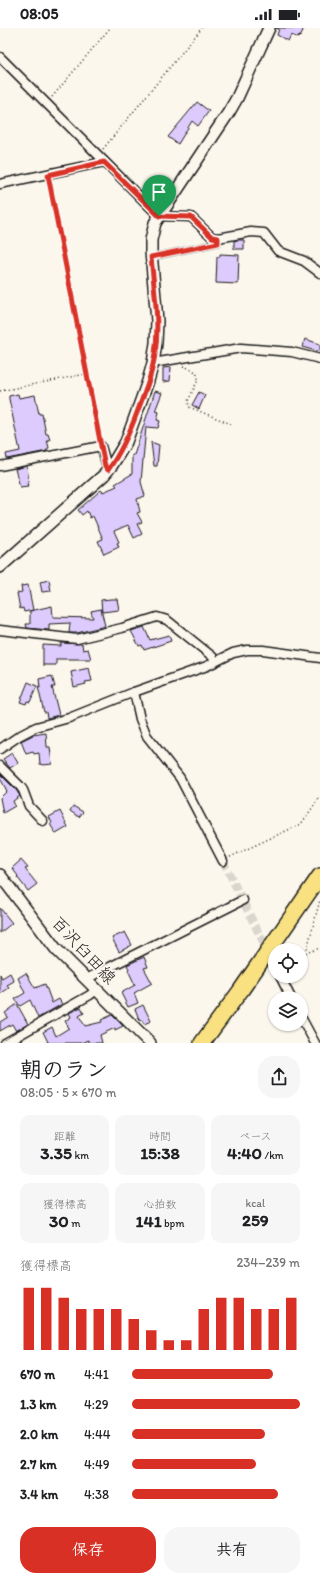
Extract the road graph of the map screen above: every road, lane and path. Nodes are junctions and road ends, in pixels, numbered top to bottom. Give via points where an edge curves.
1 (110, 28) edge
2 (202, 28) edge
3 (269, 28) edge
4 (0, 57) edge
5 (47, 104) junction
6 (98, 155) junction
7 (104, 162) junction
8 (48, 175) junction
9 (0, 184) edge
10 (159, 216) junction
11 (218, 238) junction
12 (151, 257) junction
13 (320, 273) edge
14 (320, 359) edge
15 (170, 360) junction
16 (153, 363) junction
17 (87, 374) junction
18 (0, 391) edge
19 (232, 424) dead end
20 (101, 446) junction
21 (0, 466) edge
22 (108, 470) junction
23 (0, 567) edge
24 (2, 628) edge
25 (320, 658) edge
26 (215, 662) junction
27 (134, 692) junction
28 (0, 750) edge
29 (0, 766) edge
30 (320, 796) edge
31 (43, 821) dead end
32 (223, 861) joint
33 (320, 871) edge
34 (0, 875) edge
35 (320, 876) edge
36 (313, 898) edge
37 (242, 900) dead end
38 (307, 943) edge
39 (320, 948) edge
40 (308, 952) edge
41 (86, 979) junction
42 (97, 989) junction
43 (308, 1030) edge
44 (5, 1043) edge
45 (150, 1043) edge
46 (202, 1043) edge
47 (315, 1043) edge

1 - 5 path
2 - 6 path
3 - 10 main road via 229,112
4 - 5 street
5 - 6 street
6 - 7 street
7 - 8 street
7 - 10 street
8 - 9 street
8 - 17 path
10 - 11 street via 191,217 212,237
10 - 12 main road via 153,229
11 - 12 lane via 218,243
11 - 13 street via 251,232 264,233 278,251 304,261
12 - 16 main road via 157,321
14 - 15 street via 292,352 241,348
15 - 16 street
15 - 19 path via 195,371 198,376 188,401 189,406
16 - 22 main road via 128,436
17 - 18 path
17 - 20 path
20 - 21 street
20 - 22 street
22 - 23 main road
24 - 26 street via 77,639 157,617 167,620 213,657
25 - 26 street via 247,650 233,653
26 - 27 street
27 - 28 street via 66,719 36,727
27 - 32 street via 147,736 180,778
29 - 31 street via 24,790 30,806
30 - 32 path via 301,824
33 - 36 highway
34 - 41 main road, 百沢臼田線 via 56,950
35 - 36 highway
36 - 38 path
36 - 46 highway
37 - 41 street
39 - 40 path
41 - 42 main road, 百沢臼田線
42 - 44 street
42 - 45 main road, 百沢臼田線
43 - 47 street

